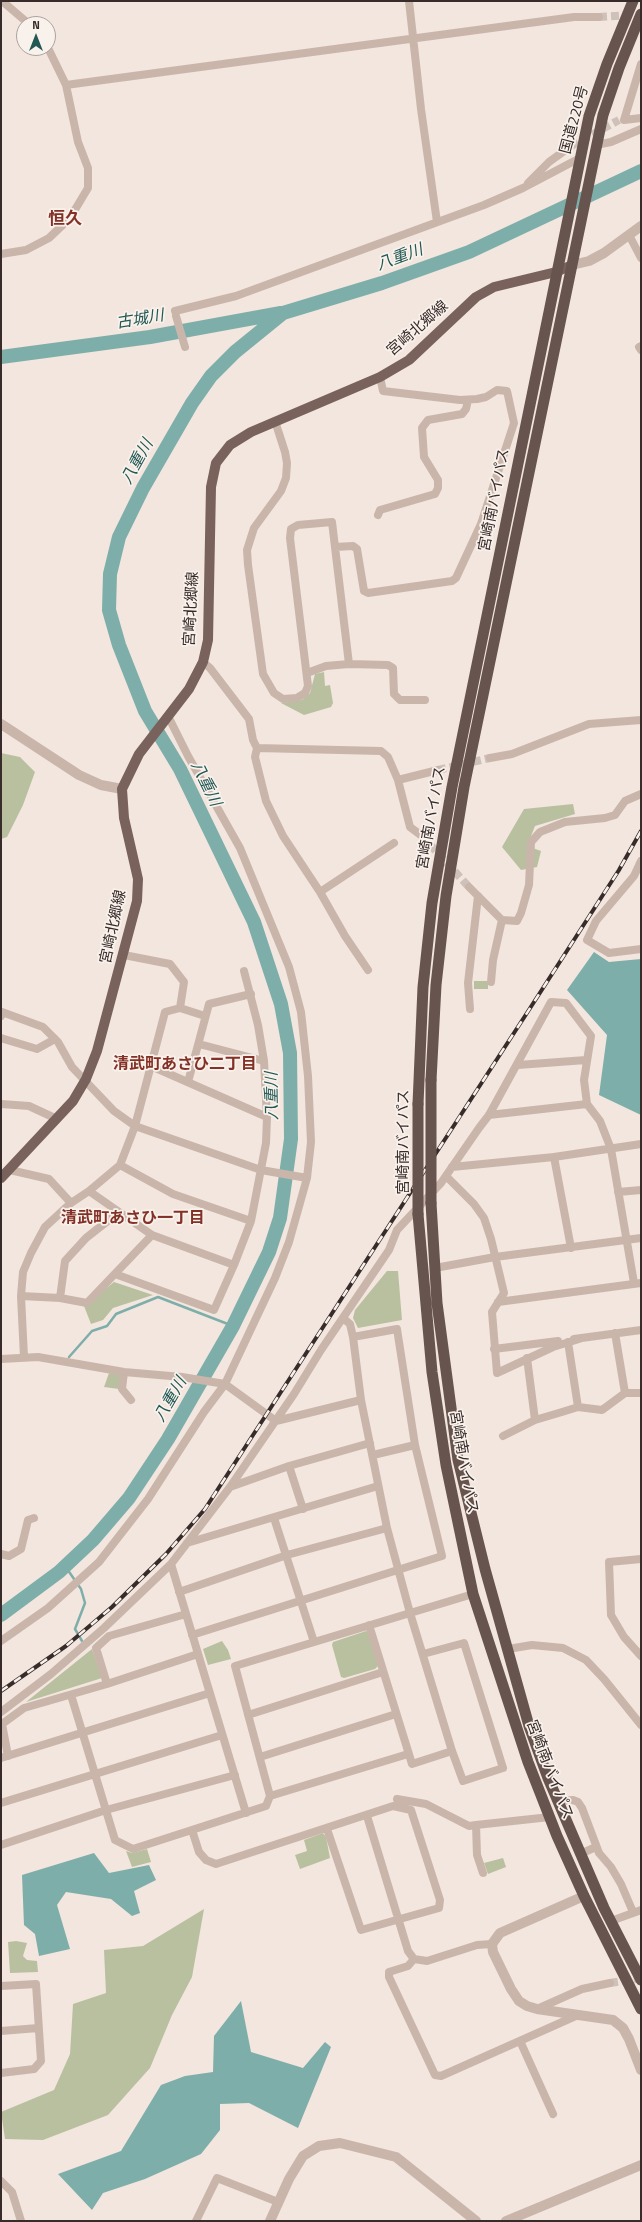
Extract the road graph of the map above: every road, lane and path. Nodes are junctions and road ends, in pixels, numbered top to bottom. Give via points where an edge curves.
1 (2, 1) edge
2 (409, 1) edge
3 (633, 1) edge
4 (641, 14) edge
5 (20, 16) edge
6 (599, 17) tunnel mouth
7 (414, 40) junction
8 (52, 56) edge
9 (641, 64) edge
10 (66, 85) junction
11 (641, 118) edge
12 (641, 129) edge
13 (596, 145) junction
14 (571, 146) tunnel mouth
15 (580, 161) junction
16 (523, 188) junction
17 (437, 222) junction
18 (641, 226) edge
19 (629, 235) junction
20 (576, 246) joint
21 (560, 251) joint
22 (1, 254) edge
23 (641, 258) edge
24 (572, 265) junction
25 (556, 272) junction
26 (641, 346) edge
27 (185, 347) dead end
28 (641, 350) edge
29 (380, 377) junction
30 (468, 400) junction
31 (275, 421) junction
32 (514, 423) junction
33 (526, 424) junction
34 (538, 427) junction
35 (378, 515) dead end
36 (335, 548) junction
37 (202, 662) junction
38 (349, 664) junction
39 (307, 673) junction
40 (425, 700) dead end
41 (168, 716) junction
42 (641, 720) edge
43 (1, 724) edge
44 (257, 748) junction
45 (490, 758) tunnel mouth
46 (438, 770) tunnel mouth
47 (398, 780) junction
48 (122, 789) junction
49 (641, 794) edge
50 (422, 836) tunnel mouth
51 (394, 843) dead end
52 (641, 861) edge
53 (469, 887) tunnel mouth
54 (320, 892) junction
55 (478, 896) junction
56 (502, 920) junction
57 (641, 949) edge
58 (124, 955) junction
59 (368, 970) dead end
60 (244, 971) dead end
61 (491, 982) dead end
62 (251, 994) junction
63 (180, 1008) junction
64 (470, 1009) dead end
65 (1, 1016) edge
66 (205, 1016) junction
67 (1, 1038) edge
68 (55, 1039) junction
69 (199, 1044) junction
70 (586, 1060) junction
71 (264, 1061) junction
72 (518, 1065) junction
73 (150, 1066) junction
74 (86, 1080) junction
75 (188, 1082) junction
76 (1, 1104) edge
77 (587, 1104) junction
78 (489, 1115) junction
79 (267, 1117) junction
80 (57, 1119) junction
81 (136, 1126) junction
82 (641, 1144) edge
83 (611, 1149) junction
84 (554, 1157) junction
85 (120, 1165) junction
86 (452, 1167) junction
87 (10, 1170) junction
88 (264, 1171) junction
89 (446, 1176) junction
90 (1, 1178) edge
91 (303, 1178) junction
92 (641, 1190) edge
93 (90, 1191) junction
94 (618, 1192) junction
95 (71, 1203) junction
96 (119, 1212) junction
97 (251, 1220) junction
98 (152, 1235) junction
99 (641, 1238) edge
100 (626, 1240) junction
101 (571, 1248) junction
102 (495, 1257) junction
103 (234, 1265) junction
104 (435, 1268) junction
105 (115, 1274) junction
106 (637, 1283) edge
107 (21, 1296) junction
108 (60, 1298) junction
109 (498, 1302) junction
110 (343, 1318) junction
111 (641, 1330) edge
112 (615, 1334) junction
113 (353, 1337) junction
114 (579, 1339) junction
115 (568, 1342) junction
116 (494, 1349) junction
117 (24, 1357) junction
118 (527, 1358) junction
119 (1, 1359) edge
120 (124, 1372) junction
121 (221, 1384) junction
122 (625, 1393) junction
123 (641, 1393) edge
124 (131, 1400) dead end
125 (361, 1400) junction
126 (578, 1407) junction
127 (536, 1420) junction
128 (276, 1421) junction
129 (503, 1436) dead end
130 (370, 1443) junction
131 (415, 1445) junction
132 (373, 1455) junction
133 (289, 1466) junction
134 (378, 1486) junction
135 (230, 1487) junction
136 (303, 1509) junction
137 (34, 1518) dead end
138 (274, 1518) junction
139 (387, 1528) junction
140 (187, 1543) junction
141 (1, 1554) edge
142 (287, 1555) junction
143 (641, 1559) edge
144 (171, 1564) junction
145 (398, 1569) junction
146 (179, 1592) junction
147 (473, 1594) junction
148 (301, 1601) junction
149 (410, 1613) junction
150 (186, 1614) junction
151 (369, 1625) junction
152 (192, 1635) junction
153 (1, 1641) edge
154 (314, 1642) junction
155 (508, 1649) junction
156 (198, 1654) junction
157 (423, 1654) junction
158 (641, 1656) edge
159 (383, 1672) junction
160 (107, 1684) junction
161 (210, 1693) junction
162 (71, 1695) junction
163 (1, 1712) edge
164 (396, 1714) junction
165 (248, 1715) junction
166 (641, 1725) edge
167 (83, 1732) junction
168 (222, 1735) junction
169 (452, 1751) junction
170 (408, 1754) junction
171 (4, 1757) edge
172 (260, 1757) junction
173 (96, 1774) junction
174 (235, 1775) junction
175 (270, 1796) junction
176 (397, 1799) dead end
177 (558, 1801) junction
178 (1, 1802) edge
179 (106, 1810) junction
180 (246, 1813) junction
181 (367, 1816) junction
182 (550, 1817) junction
183 (476, 1826) junction
184 (327, 1829) junction
185 (192, 1830) junction
186 (1, 1845) edge
187 (596, 1847) junction
188 (580, 1854) junction
189 (483, 1873) dead end
190 (584, 1896) junction
191 (637, 1911) edge
192 (400, 1920) junction
193 (611, 1921) junction
194 (492, 1944) junction
195 (628, 1954) junction
196 (414, 1959) junction
197 (641, 1967) edge
198 (641, 1980) edge
199 (610, 1983) tunnel mouth
200 (1, 1986) edge
201 (537, 2009) junction
202 (641, 2009) edge
203 (578, 2015) junction
204 (38, 2028) junction
205 (1, 2032) edge
206 (520, 2040) junction
207 (641, 2070) edge
208 (1, 2073) edge
209 (553, 2114) dead end
210 (641, 2165) edge
211 (1, 2181) edge
212 (278, 2202) junction
213 (22, 2221) edge
214 (196, 2221) edge
215 (270, 2221) edge
216 (476, 2221) edge
217 (506, 2221) edge

1 - 5 street
2 - 7 street
3 - 15 highway, 国道220号 via 604,71 589,116
4 - 13 highway, 国道220号 via 618,68
6 - 7 street via 574,17
7 - 10 street
7 - 17 street
8 - 10 street
9 - 11 street via 622,120
10 - 22 street via 78,142 88,168 88,188 70,218 48,238 26,250
12 - 13 street via 611,142
13 - 20 highway, 国道220号
14 - 16 street via 549,162
15 - 16 street
15 - 21 highway, 国道220号
16 - 17 street
17 - 27 street via 236,296 176,313
18 - 19 street
19 - 23 street
19 - 24 street via 589,261
20 - 24 highway, 宮崎南バイパス
21 - 25 highway, 宮崎南バイパス
24 - 25 main road, 宮崎北郷線
24 - 34 highway, 宮崎南バイパス
25 - 29 main road, 宮崎北郷線 via 494,287 476,297 409,360
25 - 33 highway, 宮崎南バイパス
26 - 28 street
29 - 30 street via 383,390
29 - 31 main road, 宮崎北郷線
30 - 32 street via 486,397 497,390 508,390
30 - 35 street via 462,414 428,420 422,428 424,457 438,480 435,494 380,510
31 - 37 main road, 宮崎北郷線 via 230,445 216,463 211,487 208,640
31 - 39 street via 285,452 286,478 281,491 254,528 246,550 263,674 270,687 283,699 297,698 305,694 308,686
32 - 33 street
32 - 36 street via 481,524 456,578 452,581 368,593 364,591 357,549 353,546
33 - 34 street
33 - 147 highway, 宮崎南バイパス, bridge via 452,787 432,902 423,987 418,1104 418,1214 432,1372 446,1465
34 - 104 highway, 宮崎南バイパス, bridge via 464,787 446,896 436,985 431,1080 431,1203
36 - 38 street
36 - 39 street via 332,522 298,525 291,529
37 - 41 main road, 宮崎北郷線 via 189,689
37 - 44 street via 249,719
38 - 39 street via 326,666
38 - 40 street via 388,664 392,668 394,694 400,700
41 - 48 main road, 宮崎北郷線 via 139,754
41 - 91 street via 240,848 289,967 301,1012 308,1076 311,1142
42 - 45 street via 589,724 512,754
43 - 48 street via 79,775 101,785
44 - 47 street via 381,751 388,757
44 - 54 street via 255,757 266,801 282,836
46 - 47 street
47 - 50 street via 410,827
48 - 58 main road, 宮崎北郷線 via 124,818 138,879 137,902
49 - 56 street via 625,801 615,815 565,822 540,832 531,842 529,885 521,913 516,920
51 - 54 street
52 - 57 street via 634,876 596,921 587,940 609,952
53 - 55 street
54 - 59 street
55 - 56 street
55 - 64 street via 468,984
56 - 61 street
58 - 63 street via 170,964 184,982
58 - 74 main road, 宮崎北郷線 via 97,1051
60 - 62 street
62 - 66 street via 209,1004
62 - 71 street
63 - 66 street
63 - 73 street via 165,1012
65 - 68 street via 2,1012 42,1027
66 - 69 street
67 - 68 street via 37,1049
68 - 74 street via 72,1067
69 - 71 street
69 - 75 street
70 - 72 street
70 - 72 street via 591,1036 566,1003 551,1002
70 - 77 street via 584,1080
71 - 79 street
72 - 78 street
73 - 75 street
73 - 81 street
74 - 80 main road, 宮崎北郷線 via 73,1101
74 - 81 street via 114,1111
75 - 79 street
76 - 80 street via 29,1106
77 - 78 street
77 - 83 street via 600,1121
78 - 86 street
79 - 88 street
80 - 87 main road, 宮崎北郷線
81 - 85 street
81 - 88 street
82 - 83 street
83 - 84 street
83 - 94 street
84 - 86 street
84 - 101 street
85 - 93 street
85 - 97 street via 173,1194
86 - 89 street
87 - 90 main road, 宮崎北郷線
87 - 95 street via 49,1179
88 - 91 street
88 - 97 street
89 - 102 street via 463,1190 484,1218
89 - 110 street via 397,1230 389,1250
91 - 121 street via 289,1242 275,1278
92 - 94 street
93 - 95 street
93 - 96 street
94 - 100 street
95 - 107 street via 45,1227 31,1252 24,1272
96 - 98 street
96 - 108 street via 86,1238 65,1261
97 - 103 street
98 - 103 street
98 - 105 street
99 - 100 street
100 - 101 street
100 - 106 street
101 - 102 street
102 - 104 street
102 - 109 street via 504,1293
103 - 105 street via 214,1310
104 - 155 highway, 宮崎南バイパス via 442,1352 458,1460
105 - 108 street via 87,1303
106 - 109 street
107 - 108 street
107 - 117 street
109 - 116 street via 492,1312
110 - 113 street via 350,1324
110 - 128 street
111 - 112 street
112 - 114 street
112 - 122 street
113 - 125 street
113 - 131 street via 397,1329
114 - 115 street
114 - 116 street
115 - 118 street
115 - 126 street
116 - 118 street via 497,1373
117 - 119 street
117 - 120 street via 38,1357
118 - 127 street
120 - 121 street via 182,1377
120 - 124 street via 122,1389
121 - 128 street
121 - 153 street via 148,1499 99,1562 48,1608
122 - 123 street
122 - 126 street via 602,1410
125 - 128 street
125 - 130 street
126 - 127 street
127 - 129 street
128 - 135 street
130 - 132 street
130 - 133 street
131 - 132 street
131 - 145 street via 442,1556
132 - 134 street
133 - 135 street
133 - 136 street
134 - 136 street
134 - 139 street
135 - 140 street
136 - 138 street
137 - 141 street via 28,1520 21,1549 10,1556
138 - 140 street
138 - 142 street
139 - 142 street
139 - 145 street
140 - 144 street
142 - 146 street
142 - 148 street
143 - 158 street via 609,1562 610,1615
144 - 146 street
144 - 163 street via 104,1628 51,1674
145 - 148 street
145 - 149 street
146 - 150 street
147 - 149 street
147 - 182 highway, 宮崎南バイパス via 528,1762
148 - 152 street
148 - 154 street
149 - 151 street
149 - 157 street
150 - 152 street
150 - 160 street via 109,1636 96,1648
151 - 154 street
151 - 159 street
152 - 156 street
154 - 165 street via 235,1666
155 - 166 street via 532,1645 563,1648 586,1660
155 - 177 highway, 宮崎南バイパス via 529,1726
156 - 160 street
156 - 161 street
157 - 169 street
157 - 169 street via 464,1643 503,1768 463,1780
159 - 164 street
159 - 165 street
160 - 162 street
161 - 167 street
161 - 168 street
162 - 167 street
162 - 171 street via 24,1708 2,1724
164 - 170 street
164 - 172 street
165 - 172 street
167 - 171 street
167 - 173 street
168 - 173 street
168 - 174 street
169 - 170 street via 412,1764
170 - 175 street
172 - 175 street
173 - 178 street
173 - 179 street
174 - 179 street
174 - 180 street
175 - 180 street via 266,1806
176 - 183 street via 426,1804 469,1826
177 - 187 street via 578,1802
177 - 188 highway, 宮崎南バイパス
179 - 185 street via 115,1840 133,1849
179 - 186 street
180 - 185 street
181 - 184 street
181 - 192 street
181 - 192 street via 393,1806 411,1810 440,1900 439,1908
182 - 183 street
182 - 190 highway, 宮崎南バイパス
183 - 189 street via 477,1855
184 - 185 street via 216,1864 206,1860 199,1852
184 - 192 street via 361,1930
187 - 188 street
187 - 191 street
188 - 193 highway, 宮崎南バイパス
190 - 194 street via 500,1933
190 - 202 highway, 宮崎南バイパス
191 - 193 street
192 - 196 street via 408,1951
193 - 195 highway, 宮崎南バイパス
194 - 196 street via 477,1945 427,1961
194 - 201 street via 493,1952 519,2001
195 - 197 street
195 - 198 highway, 宮崎南バイパス
196 - 206 street via 408,1966 389,1972 389,1977 435,2075 441,2076
199 - 201 street via 582,1989
200 - 204 street via 36,1984
201 - 203 street
203 - 206 street
203 - 207 street via 613,2020 623,2028
204 - 205 street
204 - 208 street via 41,2061 34,2069
206 - 209 street
210 - 217 street
211 - 213 street via 12,2192
212 - 214 street via 217,2178
212 - 215 street
212 - 216 street via 296,2166 310,2151 328,2144 344,2144 396,2157

